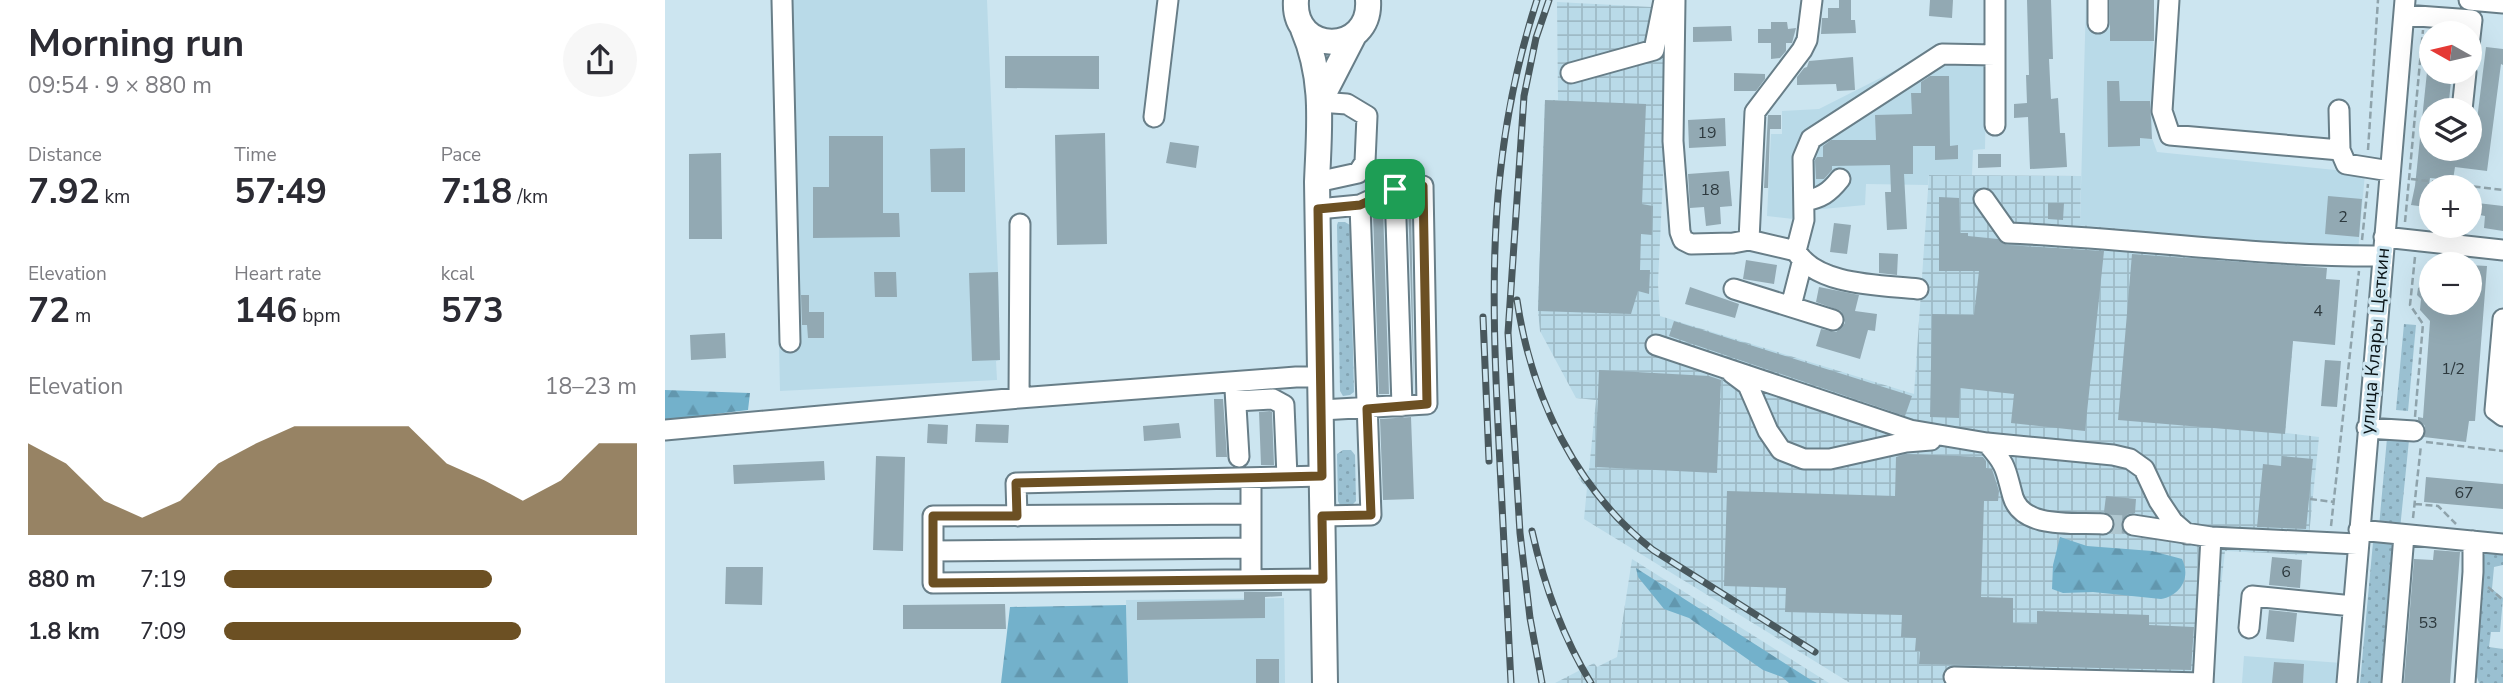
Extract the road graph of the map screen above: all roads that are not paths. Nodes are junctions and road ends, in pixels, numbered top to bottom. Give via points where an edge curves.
1 (782, 0) edge
2 (1168, 0) edge
3 (1368, 0) edge
4 (1386, 0) edge
5 (1664, 0) edge
6 (1675, 0) edge
7 (1812, 0) edge
8 (1995, 0) edge
9 (2098, 0) edge
10 (2169, 0) edge
11 (2469, 0) edge
12 (2503, 3) edge
13 (2405, 7) edge
14 (1294, 11) edge
15 (2472, 21) edge
16 (2098, 23) dead end
17 (1358, 30) junction
18 (1995, 55) junction
19 (1571, 73) dead end
20 (1319, 102) junction
21 (2339, 110) dead end
22 (1154, 117) dead end
23 (1995, 125) dead end
24 (2340, 150) junction
25 (2390, 176) junction
26 (1840, 179) dead end
27 (1317, 183) junction
28 (1395, 189) junction
29 (1984, 199) dead end
30 (1804, 201) junction
31 (1360, 205) junction
32 (1318, 209) junction
33 (1020, 223) dead end
34 (1749, 240) junction
35 (2397, 244) junction
36 (2503, 250) edge
37 (1799, 257) junction
38 (1734, 289) dead end
39 (1918, 289) dead end
40 (1791, 306) junction
41 (2503, 319) edge
42 (1833, 320) dead end
43 (790, 342) dead end
44 (1656, 345) dead end
45 (1725, 368) junction
46 (1320, 377) junction
47 (1235, 381) junction
48 (1019, 398) junction
49 (1236, 401) junction
50 (1402, 406) junction
51 (1367, 409) junction
52 (1321, 410) junction
53 (2503, 416) edge
54 (2367, 428) junction
55 (665, 430) edge
56 (2418, 436) road end
57 (1961, 438) junction
58 (1987, 443) junction
59 (1239, 457) dead end
60 (1322, 476) junction
61 (1287, 477) junction
62 (1251, 478) junction
63 (1251, 514) junction
64 (1017, 516) junction
65 (1322, 516) junction
66 (2103, 524) tunnel mouth
67 (2133, 525) tunnel mouth
68 (2187, 534) junction
69 (2408, 535) junction
70 (2211, 537) junction
71 (2358, 537) junction
72 (2473, 541) junction
73 (2503, 544) edge
74 (1251, 548) junction
75 (933, 551) junction
76 (1251, 578) junction
77 (1323, 579) junction
78 (2353, 606) junction
79 (2249, 628) dead end
80 (1954, 677) dead end
81 (1325, 683) edge
82 (2347, 683) edge
83 (2392, 683) edge
84 (2465, 683) edge

1 - 43 street
2 - 22 street
3 - 17 main road
4 - 17 main road
5 - 19 street via 1654,50
6 - 34 street via 1673,141 1680,232 1683,240 1692,244
7 - 34 street via 1802,50 1755,112
8 - 18 street
9 - 16 street
10 - 24 street via 2162,111 2170,135
11 - 12 street
13 - 15 street via 2424,16
13 - 25 street, улица Клары Цеткин
14 - 17 main road via 1316,39 1338,42
14 - 20 main road via 1316,64
17 - 20 main road
18 - 23 street
18 - 30 street via 1942,54 1811,139 1803,158
20 - 27 main road
20 - 27 street via 1347,104 1367,116 1365,162 1359,173
21 - 24 street
24 - 25 street via 2346,164
25 - 35 street, улица Клары Цеткин
26 - 30 street via 1829,193
27 - 32 main road
28 - 31 street
28 - 50 street
28 - 50 street via 1423,186 1427,404
29 - 35 street via 2008,233 2308,256
30 - 37 street
31 - 32 street
31 - 51 street
32 - 46 main road
33 - 48 street
34 - 37 street
35 - 36 street
35 - 54 street, улица Клары Цеткин
37 - 39 street via 1848,282
37 - 40 street
38 - 40 street
40 - 42 street
41 - 53 street via 2495,410
44 - 45 street
45 - 57 street via 1910,430
45 - 57 street via 1748,385 1767,431 1781,450 1804,459
46 - 47 street
46 - 52 main road
47 - 48 street
47 - 49 street
48 - 55 street
49 - 59 street
49 - 61 street via 1273,400 1284,405
50 - 51 street
51 - 52 street
51 - 65 street via 1371,515
52 - 60 main road
54 - 56 street
54 - 71 street, улица Клары Цеткин
57 - 58 street
58 - 66 street via 2001,459 2013,500 2021,511 2038,520
58 - 68 street via 2130,459 2144,469 2159,501
60 - 61 street
60 - 65 main road
61 - 62 street
62 - 63 street
62 - 64 street via 1016,483
63 - 64 street
63 - 74 street
64 - 75 street via 933,516
65 - 77 main road
67 - 68 street
68 - 70 street
69 - 71 street
69 - 72 street
69 - 83 street
70 - 71 street
70 - 80 street via 2203,683
71 - 78 street, улица Клары Цеткин
72 - 73 street
72 - 84 street
74 - 75 street
74 - 76 street
75 - 76 street via 933,583
76 - 77 street
77 - 81 main road
78 - 79 street via 2252,596
78 - 82 street, улица Клары Цеткин

